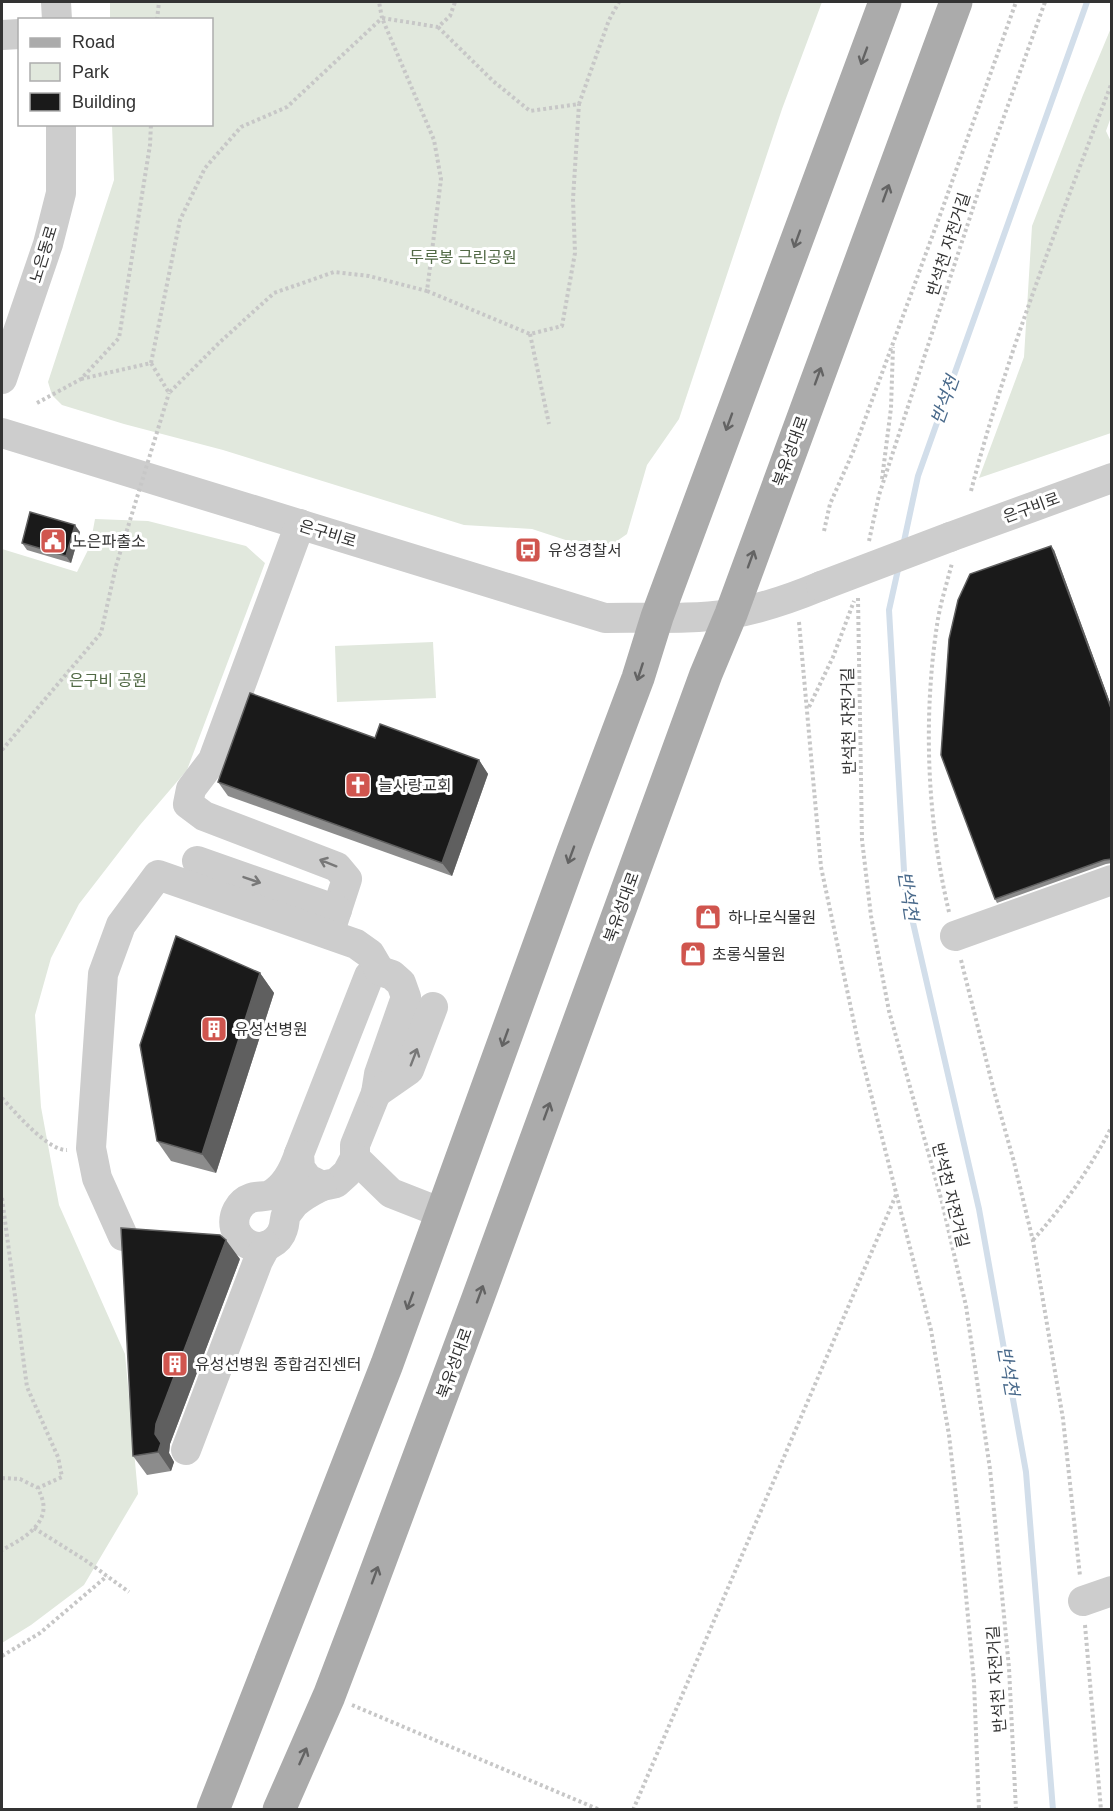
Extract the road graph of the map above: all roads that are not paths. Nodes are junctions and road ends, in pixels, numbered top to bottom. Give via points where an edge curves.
1 (56, 2) edge
2 (885, 2) edge
3 (956, 2) edge
4 (57, 18) edge
5 (18, 34) edge
6 (2, 36) edge
7 (61, 126) edge
8 (2, 379) edge
9 (2, 433) edge
10 (1112, 478) edge
11 (300, 525) junction
12 (731, 614) junction
13 (657, 616) junction
14 (196, 861) dead end
15 (1112, 880) edge
16 (340, 929) junction
17 (955, 936) road end
18 (374, 974) junction
19 (433, 1006) dead end
20 (376, 1093) junction
21 (299, 1154) junction
22 (355, 1158) junction
23 (329, 1185) junction
24 (391, 1193) junction
25 (442, 1214) junction
26 (123, 1236) edge
27 (258, 1251) junction
28 (186, 1450) dead end
29 (1112, 1591) edge
30 (1083, 1601) road end
31 (213, 1809) edge
32 (279, 1809) edge

1 - 4 street
2 -> 13 main road
12 -> 3 main road, 북유성대로
5 - 6 street
7 - 8 street, 노은동로 via 60,193 48,243
9 - 11 street, 은구비로
10 - 12 street, 은구비로, bridge via 811,590
11 - 13 street, 은구비로 via 605,618
16 -> 11 street via 347,879 337,867 204,816 188,804 191,789 213,760
12 - 13 street, 은구비로 via 699,618
32 -> 12 main road, 북유성대로 via 329,1696
13 -> 25 main road via 638,678
14 -> 16 street
15 - 17 street
16 - 18 street via 370,954
16 - 26 street via 158,874 121,925 103,974 92,1148 97,1178
18 - 20 street via 392,975 401,983 406,997
18 - 21 street
20 -> 19 street via 409,1070
20 - 22 street via 355,1145
21 - 23 street via 300,1168 308,1179
21 - 27 street via 294,1170 276,1189 269,1195 250,1199 237,1210 238,1234
22 - 23 street via 347,1173
22 - 24 street
23 - 24 street via 367,1193
23 - 27 street via 294,1204 286,1214 279,1237
24 - 25 street
25 -> 31 main road
27 - 28 street
29 - 30 street

